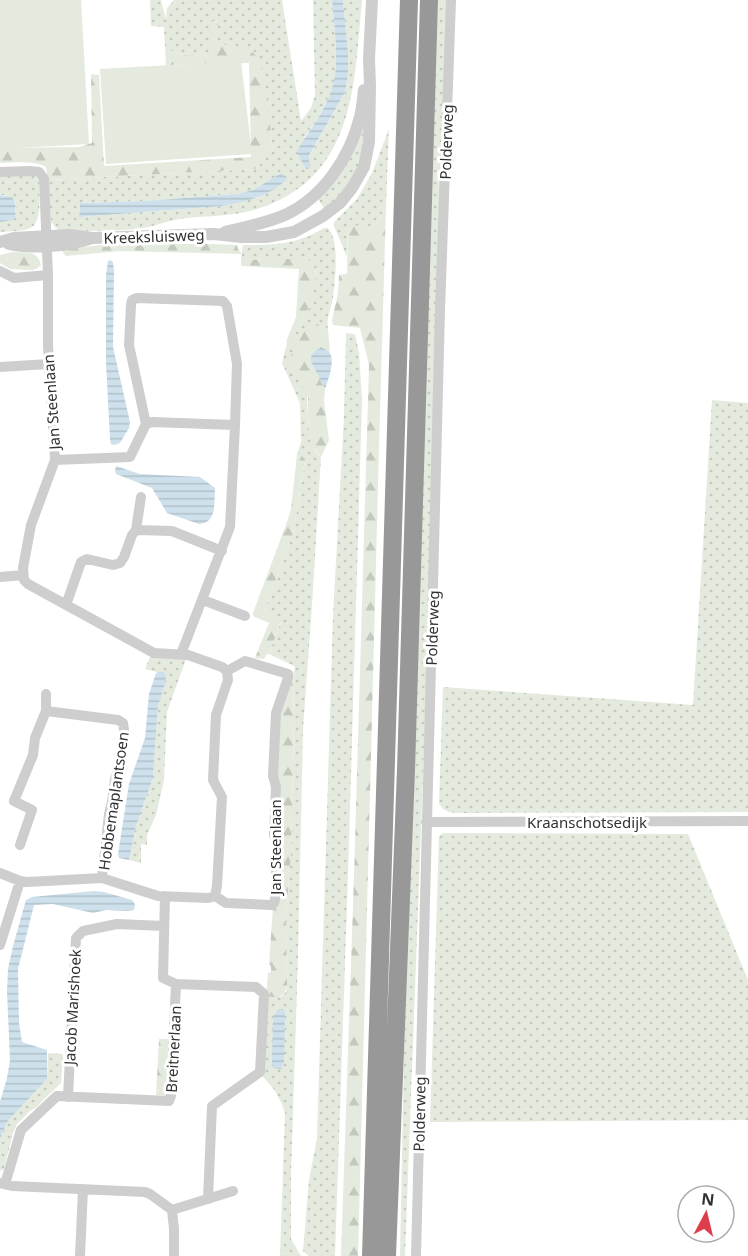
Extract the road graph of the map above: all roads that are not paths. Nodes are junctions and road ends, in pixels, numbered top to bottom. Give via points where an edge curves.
1 (372, 0) edge
2 (409, 0) edge
3 (429, 0) edge
4 (451, 0) edge
5 (369, 59) junction
6 (0, 172) edge
7 (214, 234) junction
8 (47, 241) junction
9 (0, 243) edge
10 (0, 271) edge
11 (48, 275) junction
12 (49, 364) junction
13 (0, 367) edge
14 (146, 424) junction
15 (235, 425) junction
16 (55, 460) junction
17 (141, 497) dead end
18 (136, 530) junction
19 (222, 551) junction
20 (23, 575) junction
21 (0, 577) edge
22 (203, 600) junction
23 (66, 605) junction
24 (245, 616) dead end
25 (181, 654) junction
26 (227, 671) junction
27 (46, 694) dead end
28 (46, 711) junction
29 (748, 821) edge
30 (426, 822) junction
31 (20, 845) dead end
32 (0, 873) edge
33 (102, 878) junction
34 (20, 881) junction
35 (165, 896) junction
36 (215, 896) junction
37 (164, 926) junction
38 (0, 945) edge
39 (176, 984) junction
40 (68, 1097) junction
41 (3, 1183) edge
42 (83, 1189) junction
43 (233, 1191) dead end
44 (208, 1199) junction
45 (172, 1210) junction
46 (80, 1256) edge
47 (174, 1256) edge
48 (371, 1256) edge
49 (387, 1256) edge
50 (416, 1256) edge

1 - 5 street
2 - 48 highway
3 - 49 highway
4 - 30 street, Polderweg
5 - 7 street, Kreeksluisweg via 353,139 320,190 286,214
5 - 7 street, Kreeksluisweg via 369,142 364,167 340,203 294,232 241,237
6 - 8 street, Jan Steenlaan via 39,172 44,179
7 - 8 street, Kreeksluisweg
8 - 9 street, Kreeksluisweg via 15,246
8 - 11 street, Jan Steenlaan
10 - 11 street via 14,278
11 - 12 street, Jan Steenlaan
12 - 13 street
12 - 16 street, Jan Steenlaan
14 - 15 street
14 - 15 street via 129,345 131,305 137,298 223,301 227,306 237,364
14 - 16 street via 130,457
15 - 19 street via 230,527
16 - 20 street, Jan Steenlaan via 31,525
17 - 18 street
18 - 19 street via 172,531
18 - 23 street via 120,563 87,559 81,562
19 - 22 street
20 - 21 street
20 - 23 street via 28,584
22 - 24 street
22 - 25 street
23 - 25 street via 154,652
25 - 26 street
26 - 36 street via 228,680 216,715 213,780 222,797
26 - 36 street, Jan Steenlaan via 244,661 288,674 288,678 276,713 274,903 226,903
27 - 28 street
28 - 31 street via 14,801 32,810
28 - 33 street, Hobbemaplantsoen via 123,723 121,762 109,814
29 - 30 street, Kraanschotsedijk
30 - 50 street, Polderweg
32 - 34 street
33 - 34 street
33 - 35 street
34 - 38 street
35 - 36 street
35 - 37 street, Breitnerlaan
37 - 39 street, Breitnerlaan via 163,978
37 - 40 street, Jacob Marishoek via 117,924 83,931 76,939
39 - 40 street, Breitnerlaan via 170,1101
39 - 44 street via 256,987 264,994 260,1072 212,1106
40 - 41 street, Breitnerlaan via 57,1096 21,1130
41 - 42 street
42 - 45 street via 145,1192
42 - 46 street
43 - 44 street
44 - 45 street
45 - 47 street

